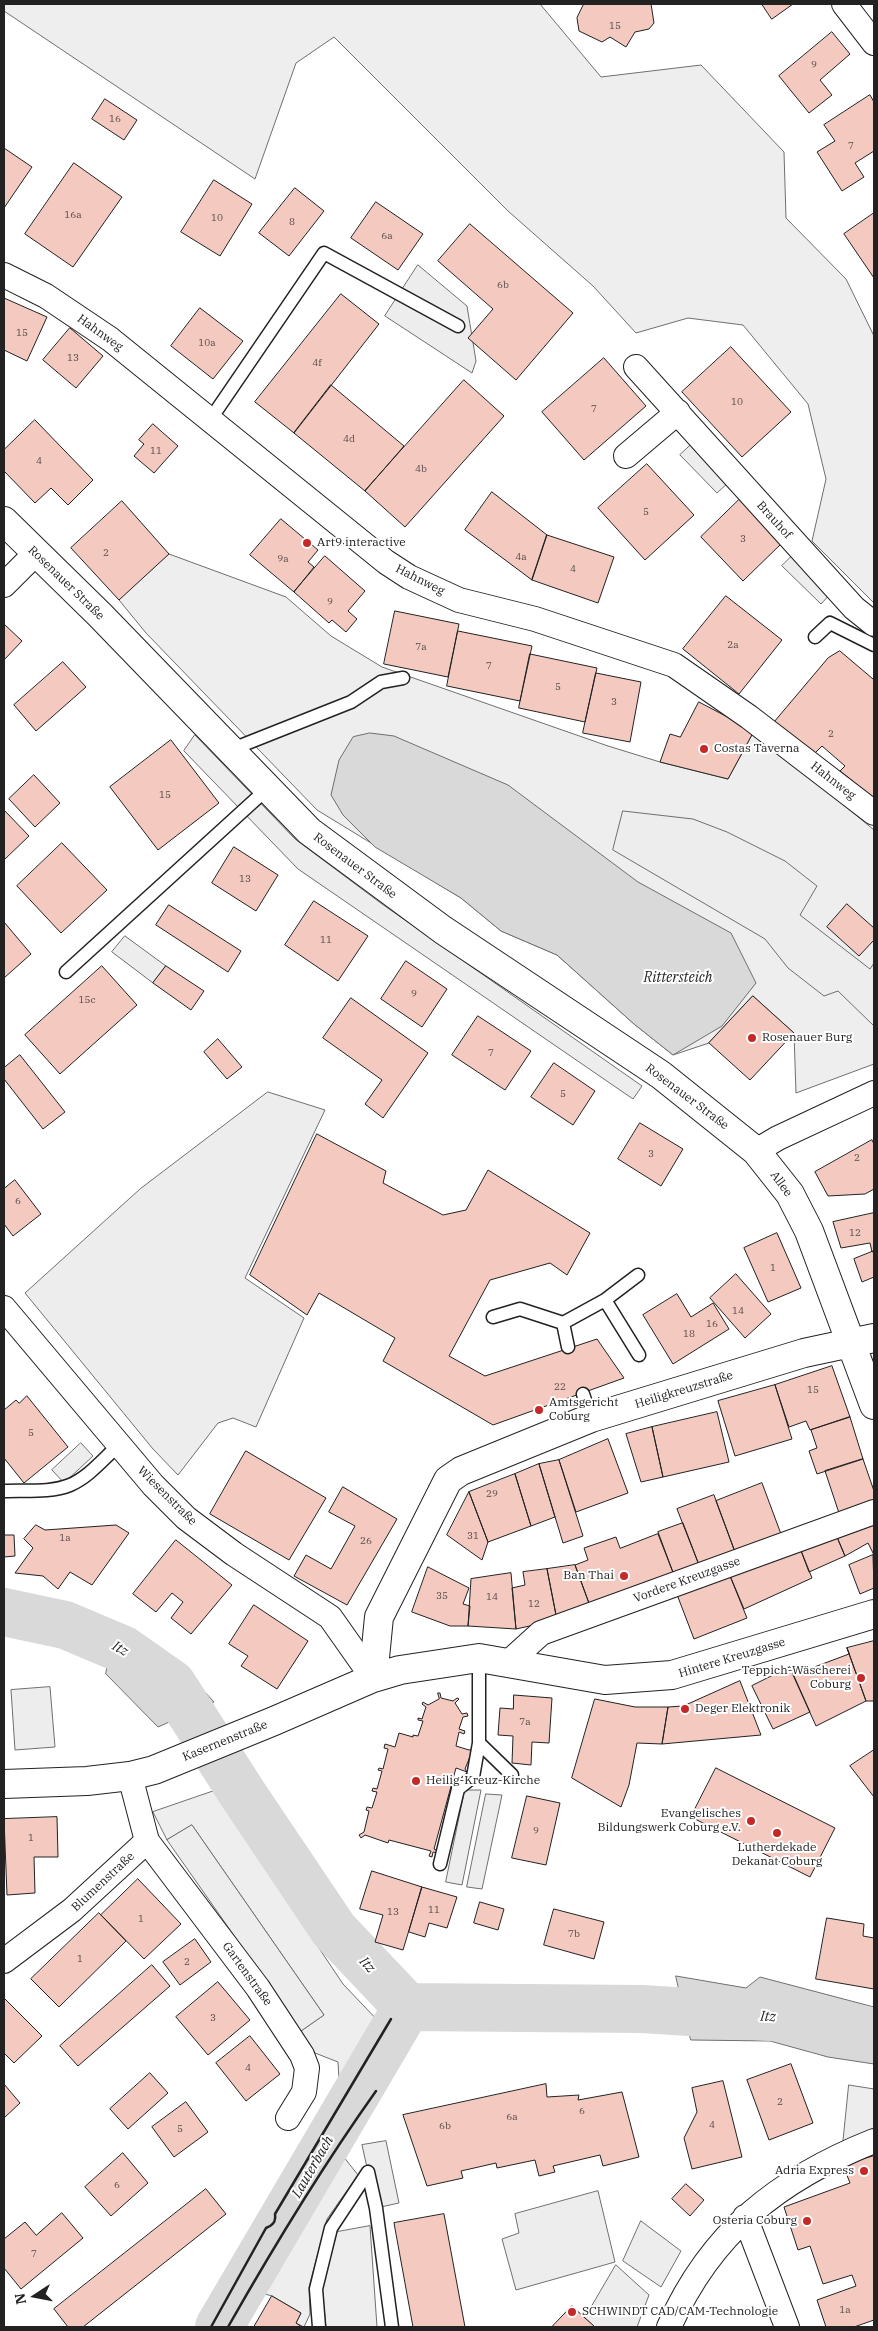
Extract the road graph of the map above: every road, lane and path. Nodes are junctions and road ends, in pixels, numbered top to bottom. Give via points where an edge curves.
1 (844, 4) edge
2 (874, 43) edge
3 (4, 275) edge
4 (458, 326) dead end
5 (636, 367) dead end
6 (678, 412) junction
7 (210, 420) junction
8 (626, 456) dead end
9 (4, 521) edge
10 (36, 553) junction
11 (4, 585) edge
12 (874, 624) edge
13 (815, 637) dead end
14 (874, 645) edge
15 (403, 678) dead end
16 (230, 750) junction
17 (267, 789) junction
18 (874, 813) edge
19 (66, 972) dead end
20 (874, 1093) edge
21 (756, 1152) junction
22 (638, 1275) dead end
23 (605, 1300) junction
24 (4, 1308) edge
25 (493, 1317) dead end
26 (563, 1323) junction
27 (862, 1341) edge
28 (568, 1347) dead end
29 (639, 1355) dead end
30 (874, 1405) edge
31 (119, 1445) junction
32 (4, 1491) edge
33 (874, 1512) edge
34 (874, 1614) edge
35 (479, 1658) junction
36 (509, 1662) junction
37 (438, 1664) joint
38 (374, 1678) junction
39 (479, 1743) junction
40 (142, 1773) junction
41 (512, 1775) dead end
42 (4, 1784) edge
43 (148, 1840) junction
44 (440, 1864) dead end
45 (4, 1961) edge
46 (288, 2118) dead end
47 (874, 2141) edge
48 (745, 2217) junction
49 (316, 2325) edge
50 (392, 2327) edge
51 (669, 2327) edge
52 (787, 2327) edge

1 - 2 street
3 - 7 street, Hahnweg via 46,296 110,339
4 - 7 lane via 324,253
5 - 6 street, Brauhof
6 - 8 street
6 - 12 street, Brauhof via 854,608
7 - 18 street, Hahnweg via 409,577 459,600 535,620 674,665 750,717
9 - 10 street, Rosenauer Straße
10 - 11 street
10 - 16 street, Rosenauer Straße
13 - 14 lane via 830,623
15 - 16 lane via 382,682 350,702
16 - 17 street, Rosenauer Straße
17 - 19 lane
17 - 21 street, Rosenauer Straße via 309,831 343,858 443,930 661,1075
20 - 21 street via 778,1138
21 - 27 street, Allee via 790,1194
22 - 23 lane
23 - 26 lane
23 - 29 lane
24 - 31 street, Wiesenstraße
25 - 26 lane via 520,1309
26 - 28 lane
27 - 30 street, Allee
27 - 38 street, Heiligkreuzstraße via 587,1406 461,1471 448,1480 379,1616
31 - 32 lane via 70,1485
31 - 38 street, Wiesenstraße via 186,1518 330,1617
33 - 36 street, Vordere Kreuzgasse via 541,1633
34 - 36 street, Hintere Kreuzgasse via 672,1675 605,1680
35 - 36 street, Hintere Kreuzgasse
35 - 37 street, Hintere Kreuzgasse
35 - 39 lane
37 - 38 street, Kasernenstraße
38 - 40 street, Kasernenstraße
39 - 41 lane
39 - 44 lane via 473,1777 458,1789
40 - 42 street, Kasernenstraße via 87,1781
40 - 43 street
43 - 45 street, Blumenstraße via 72,1910
43 - 46 street, Gartenstraße via 258,1988 302,2055 307,2068 304,2092
47 - 48 street via 842,2154 788,2184
48 - 51 street via 707,2259 682,2298
48 - 52 street
49 - 50 lane via 316,2289 331,2228 368,2172

